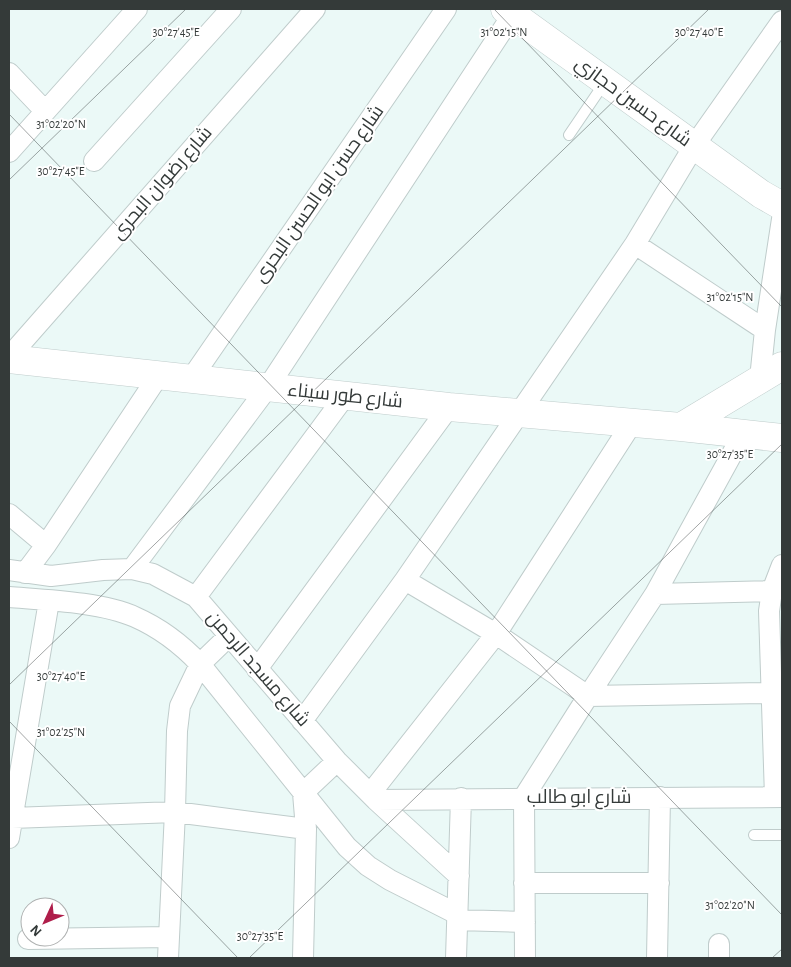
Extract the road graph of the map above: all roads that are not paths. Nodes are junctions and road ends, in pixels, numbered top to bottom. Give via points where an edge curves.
1 (137, 9) edge
2 (231, 9) edge
3 (315, 9) edge
4 (446, 9) edge
5 (509, 11) edge
6 (782, 21) edge
7 (9, 73) edge
8 (605, 82) junction
9 (45, 111) junction
10 (569, 135) dead end
11 (694, 146) junction
12 (9, 152) edge
13 (94, 161) dead end
14 (777, 205) edge
15 (635, 244) junction
16 (765, 330) junction
17 (9, 358) edge
18 (771, 373) edge
19 (159, 375) junction
20 (191, 378) junction
21 (268, 387) junction
22 (345, 396) junction
23 (449, 407) junction
24 (519, 413) junction
25 (632, 424) junction
26 (681, 427) junction
27 (743, 434) junction
28 (782, 438) edge
29 (9, 514) edge
30 (46, 544) junction
31 (782, 565) edge
32 (132, 569) junction
33 (17, 571) edge
34 (405, 580) junction
35 (772, 591) junction
36 (655, 594) junction
37 (196, 596) junction
38 (9, 597) edge
39 (49, 601) junction
40 (496, 634) junction
41 (229, 636) junction
42 (200, 664) junction
43 (257, 669) junction
44 (771, 693) junction
45 (588, 696) junction
46 (302, 721) junction
47 (337, 761) junction
48 (303, 793) junction
49 (373, 797) junction
50 (660, 797) junction
51 (779, 797) edge
52 (461, 798) junction
53 (524, 798) junction
54 (175, 812) junction
55 (12, 818) junction
56 (306, 829) junction
57 (754, 835) dead end
58 (782, 835) edge
59 (9, 838) edge
60 (459, 876) junction
61 (524, 883) junction
62 (658, 883) junction
63 (457, 917) junction
64 (525, 922) junction
65 (169, 937) junction
66 (70, 938) edge
67 (168, 958) edge
68 (303, 958) edge
69 (456, 958) edge
70 (525, 958) edge
71 (657, 958) edge

1 - 9 street
2 - 13 street
3 - 17 street, شارع رضوان البحرى
4 - 20 street, شارع حسن ابو الحسن البحرى
5 - 8 street, شارع حسين حجازي
5 - 21 street
6 - 11 street
7 - 9 street
8 - 10 lane
8 - 11 street, شارع حسين حجازي
9 - 12 street
11 - 14 street, شارع حسين حجازي
11 - 15 street
14 - 16 street
15 - 16 street
15 - 24 street
16 - 18 street
17 - 19 street, شارع طور سيناء
18 - 26 street
19 - 20 street, شارع طور سيناء
19 - 30 street
20 - 21 street, شارع طور سيناء
21 - 22 street, شارع طور سيناء
21 - 32 street
22 - 23 street, شارع طور سيناء
22 - 37 street
23 - 24 street, شارع طور سيناء
23 - 43 street
24 - 25 street, شارع طور سيناء
24 - 34 street
25 - 26 street, شارع طور سيناء
25 - 40 street
26 - 27 street, شارع طور سيناء
27 - 28 street, شارع طور سيناء
27 - 36 street
29 - 30 street
30 - 33 street
31 - 35 street
32 - 33 street, شارع مسجد الرحمن via 51,576
32 - 37 street, شارع مسجد الرحمن via 153,574
34 - 40 street
34 - 46 street
35 - 36 street
35 - 44 street via 769,611
36 - 45 street
37 - 41 street, شارع مسجد الرحمن
38 - 39 street
39 - 42 street via 104,607 134,616 185,648
39 - 55 street
40 - 45 street
40 - 49 street
41 - 42 street
41 - 43 street, شارع مسجد الرحمن
42 - 48 street
42 - 54 street via 180,706
43 - 46 street, شارع مسجد الرحمن
44 - 45 street
44 - 51 street
45 - 53 street
46 - 47 street, شارع مسجد الرحمن
47 - 48 street
47 - 49 street, شارع مسجد الرحمن
48 - 56 street
48 - 63 street via 368,866
49 - 52 street, شارع ابو طالب
49 - 60 street, شارع مسجد الرحمن
50 - 51 street, شارع ابو طالب
50 - 53 street, شارع ابو طالب
50 - 62 street
52 - 53 street, شارع ابو طالب
52 - 60 street
53 - 61 street
54 - 55 street
54 - 56 street
54 - 65 street
55 - 59 street
56 - 68 street
57 - 58 lane
60 - 63 street
61 - 62 street
61 - 64 street
62 - 71 street
63 - 64 street
63 - 69 street
64 - 70 street
65 - 66 street
65 - 67 street

